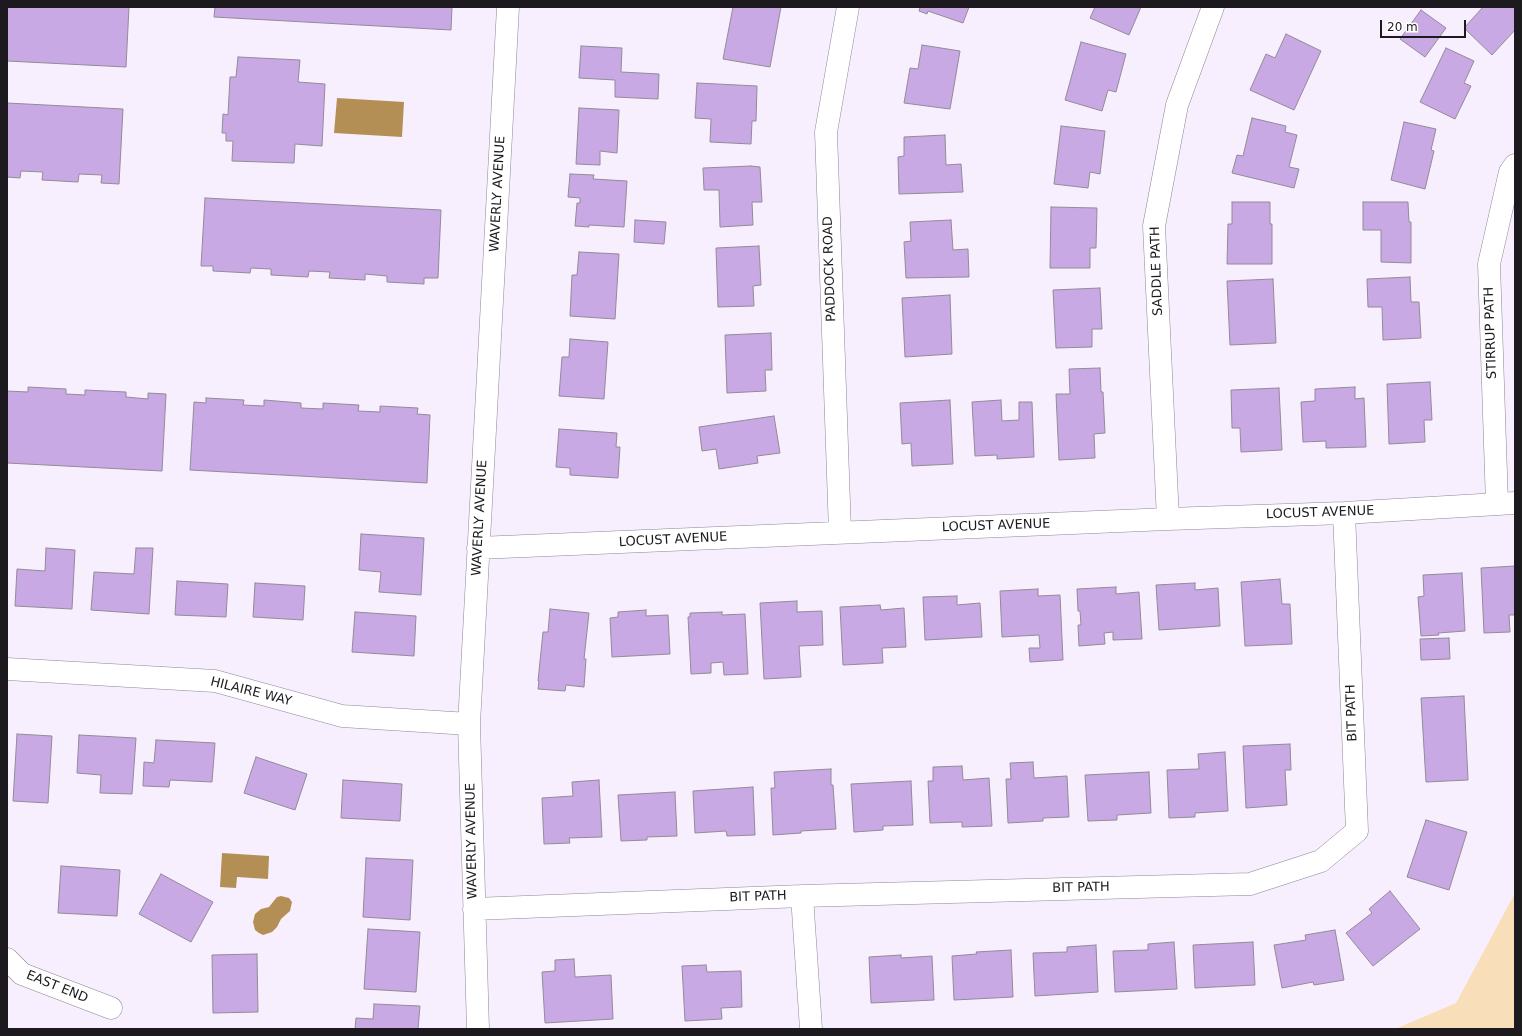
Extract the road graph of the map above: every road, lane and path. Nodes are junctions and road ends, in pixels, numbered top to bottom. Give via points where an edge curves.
1 (508, 7) edge
2 (848, 7) edge
3 (1213, 7) edge
4 (1515, 166) edge
5 (1506, 503) edge
6 (1344, 513) junction
7 (1168, 519) junction
8 (840, 532) junction
9 (478, 548) junction
10 (7, 669) edge
11 (469, 724) junction
12 (802, 896) junction
13 (474, 909) junction
14 (7, 959) edge
15 (111, 1008) dead end
16 (478, 1029) edge
17 (811, 1029) edge

1 - 9 street, WAVERLY AVENUE
2 - 8 street, PADDOCK ROAD via 826,132
3 - 7 street, SADDLE PATH via 1177,105 1154,226
4 - 5 street, STIRRUP PATH via 1510,172 1489,264
5 - 6 street, LOCUST AVENUE
6 - 7 street, LOCUST AVENUE
6 - 12 street, BIT PATH via 1357,831 1322,861 1250,884
7 - 8 street, LOCUST AVENUE
8 - 9 street, LOCUST AVENUE
9 - 11 street, WAVERLY AVENUE
10 - 11 street, HILAIRE WAY via 215,681 342,716
11 - 13 street, WAVERLY AVENUE
12 - 13 street, BIT PATH
12 - 17 street
13 - 16 street, WAVERLY AVENUE
14 - 15 street, EAST END via 22,974

